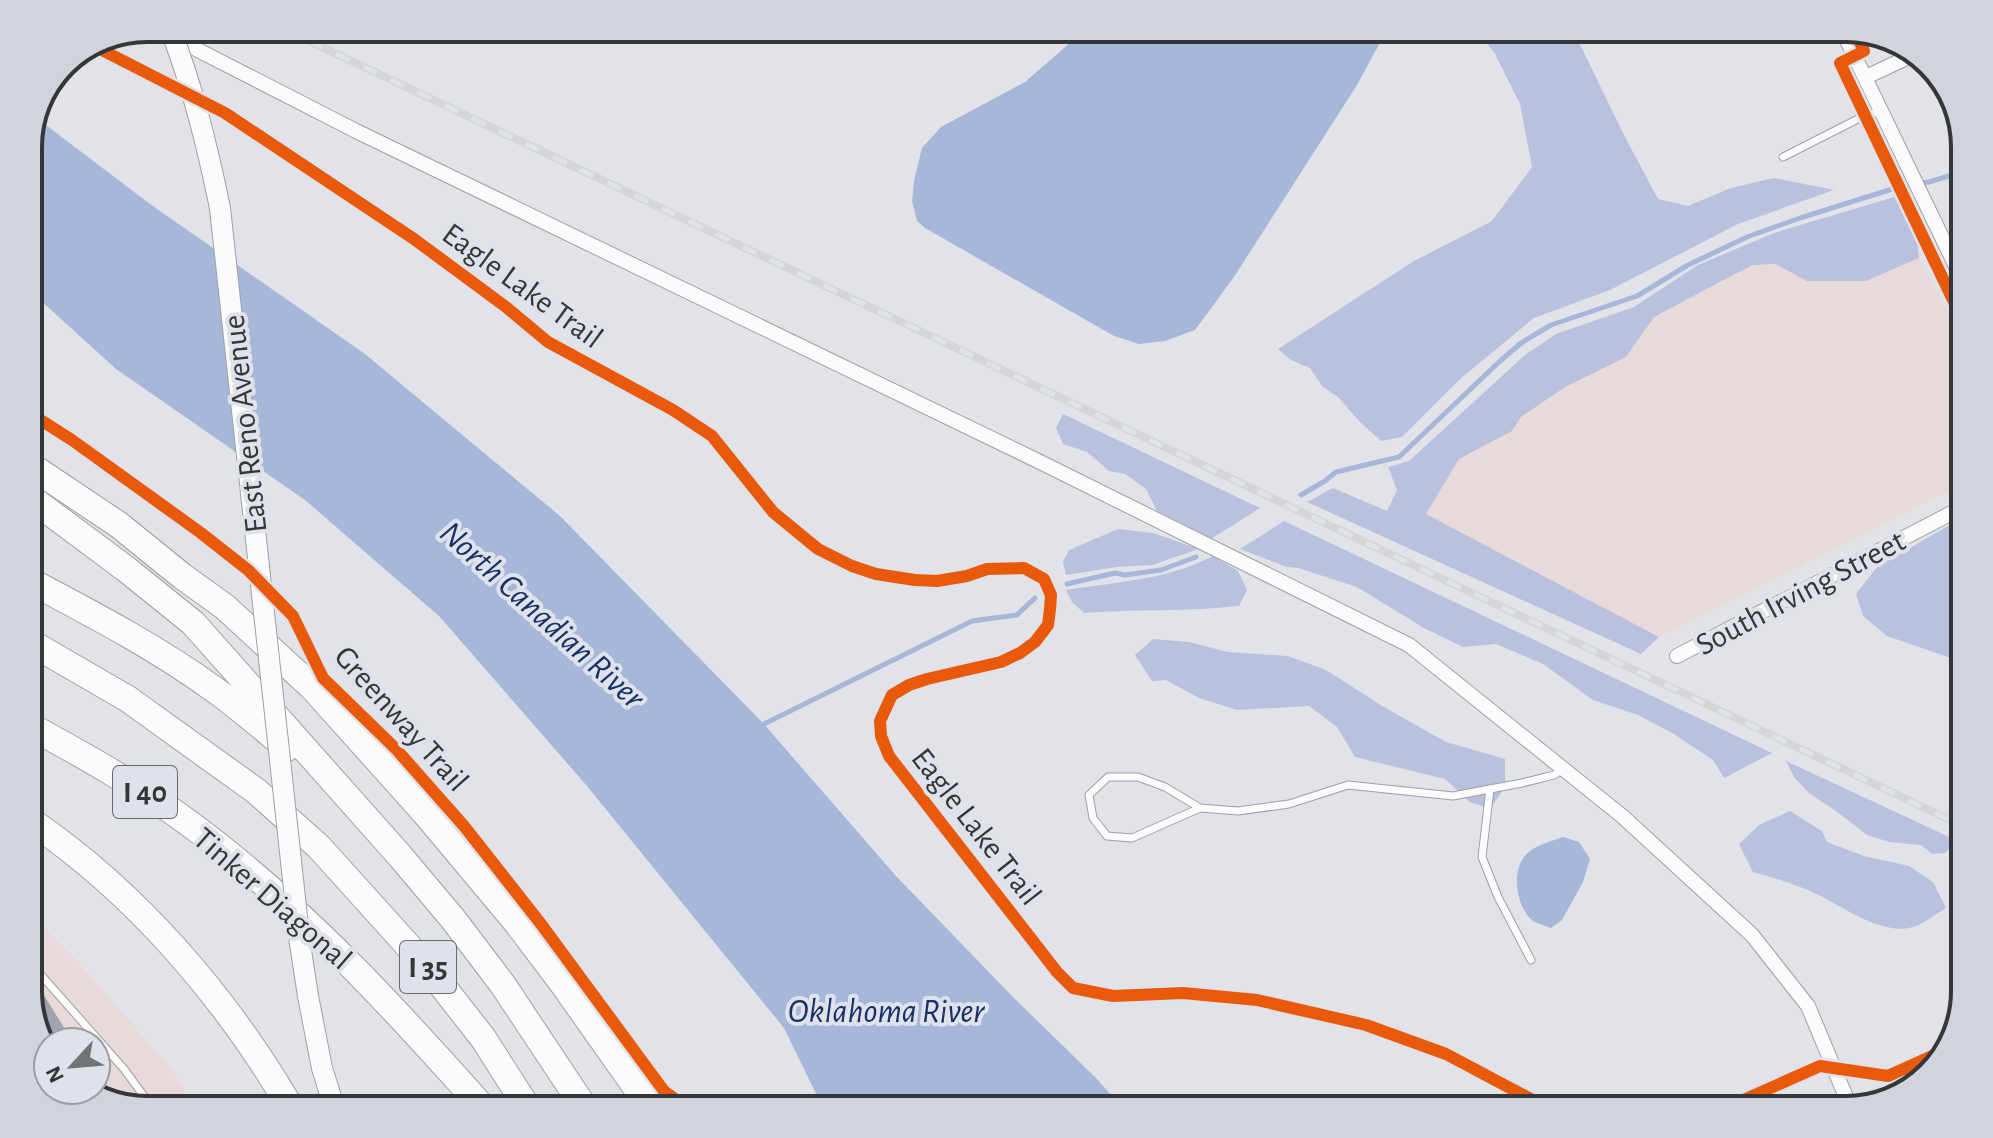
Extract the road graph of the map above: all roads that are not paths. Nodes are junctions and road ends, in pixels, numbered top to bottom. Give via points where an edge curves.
1 (175, 42) edge
2 (182, 42) edge
3 (1848, 42) edge
4 (1903, 60) edge
5 (1866, 77) junction
6 (1882, 110) junction
7 (1783, 157) dead end
8 (1951, 256) edge
9 (42, 473) edge
10 (42, 506) edge
11 (1951, 513) edge
12 (42, 587) edge
13 (42, 649) edge
14 (1677, 656) dead end
15 (42, 733) edge
16 (1563, 769) junction
17 (1490, 789) junction
18 (346, 795) junction
19 (1200, 808) junction
20 (42, 828) edge
21 (1531, 960) dead end
22 (42, 976) edge
23 (144, 1096) edge
24 (283, 1096) edge
25 (331, 1096) edge
26 (473, 1096) edge
27 (520, 1096) edge
28 (577, 1096) edge
29 (642, 1096) edge
30 (1846, 1096) edge

1 - 25 main road, East Reno Avenue, bridge via 220,208 298,928
2 - 16 street via 1409,645
3 - 5 street
4 - 5 street
5 - 6 street
6 - 7 lane
6 - 8 street
9 - 29 highway via 225,607 313,688 517,923
10 - 18 highway, I 35 via 193,623
11 - 14 street, South Irving Street
12 - 18 highway via 216,690
13 - 27 highway, I 35 via 128,699 256,791 319,847 429,969
15 - 26 highway, Tinker Diagonal / I 40 via 142,790 253,874 333,947
16 - 17 lane
16 - 30 street via 1752,935 1808,1006
17 - 19 lane via 1453,796 1348,785 1289,804 1238,811
17 - 21 lane via 1482,857
18 - 28 highway, I 35 via 461,930
19 - 19 lane via 1138,777 1108,777 1089,795 1093,818 1107,836 1132,838
20 - 24 highway via 95,870 185,960
22 - 23 lane

